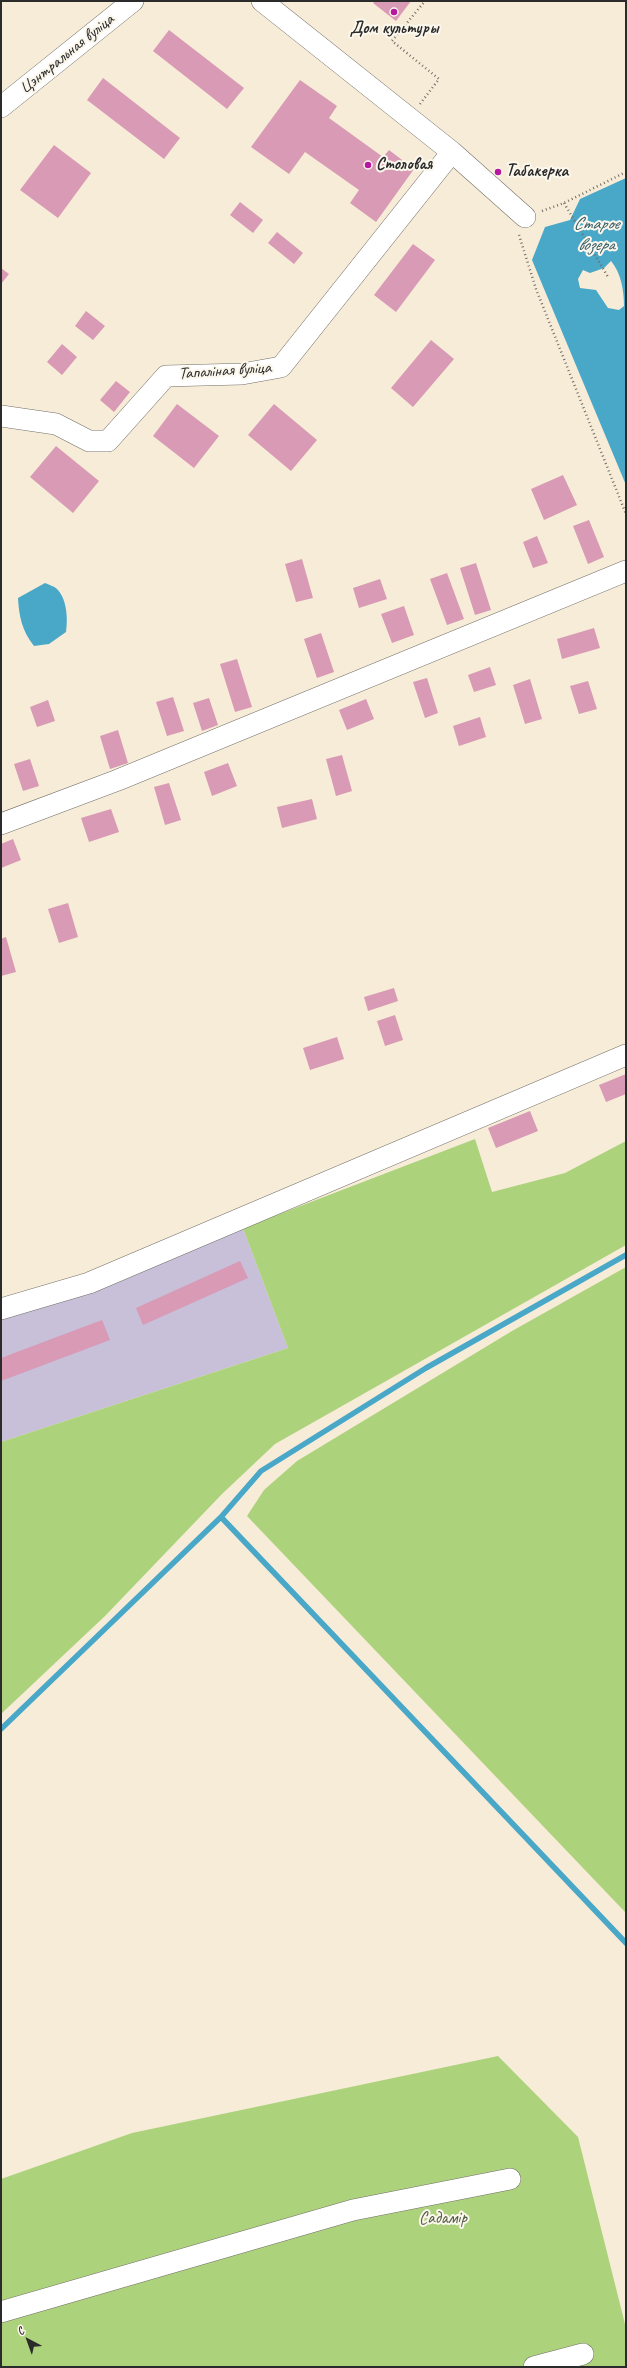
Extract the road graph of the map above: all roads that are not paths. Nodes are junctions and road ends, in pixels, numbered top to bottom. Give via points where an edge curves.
1 (133, 1) edge
2 (262, 1) edge
3 (1, 107) edge
4 (452, 152) junction
5 (525, 217) road end
6 (1, 416) edge
7 (626, 570) edge
8 (1, 824) edge
9 (626, 1055) edge
10 (1, 1309) edge
11 (510, 2179) dead end
12 (1, 2312) edge
13 (583, 2354) dead end
14 (534, 2367) edge

1 - 3 street, Цэнтральная вуліца
2 - 4 street
4 - 5 street
4 - 6 street, Тапаліная вуліца via 281,367 242,374 166,376 108,441 89,441 56,424
7 - 8 street via 118,780
9 - 10 street via 89,1283
11 - 12 street via 353,2210
13 - 14 street

